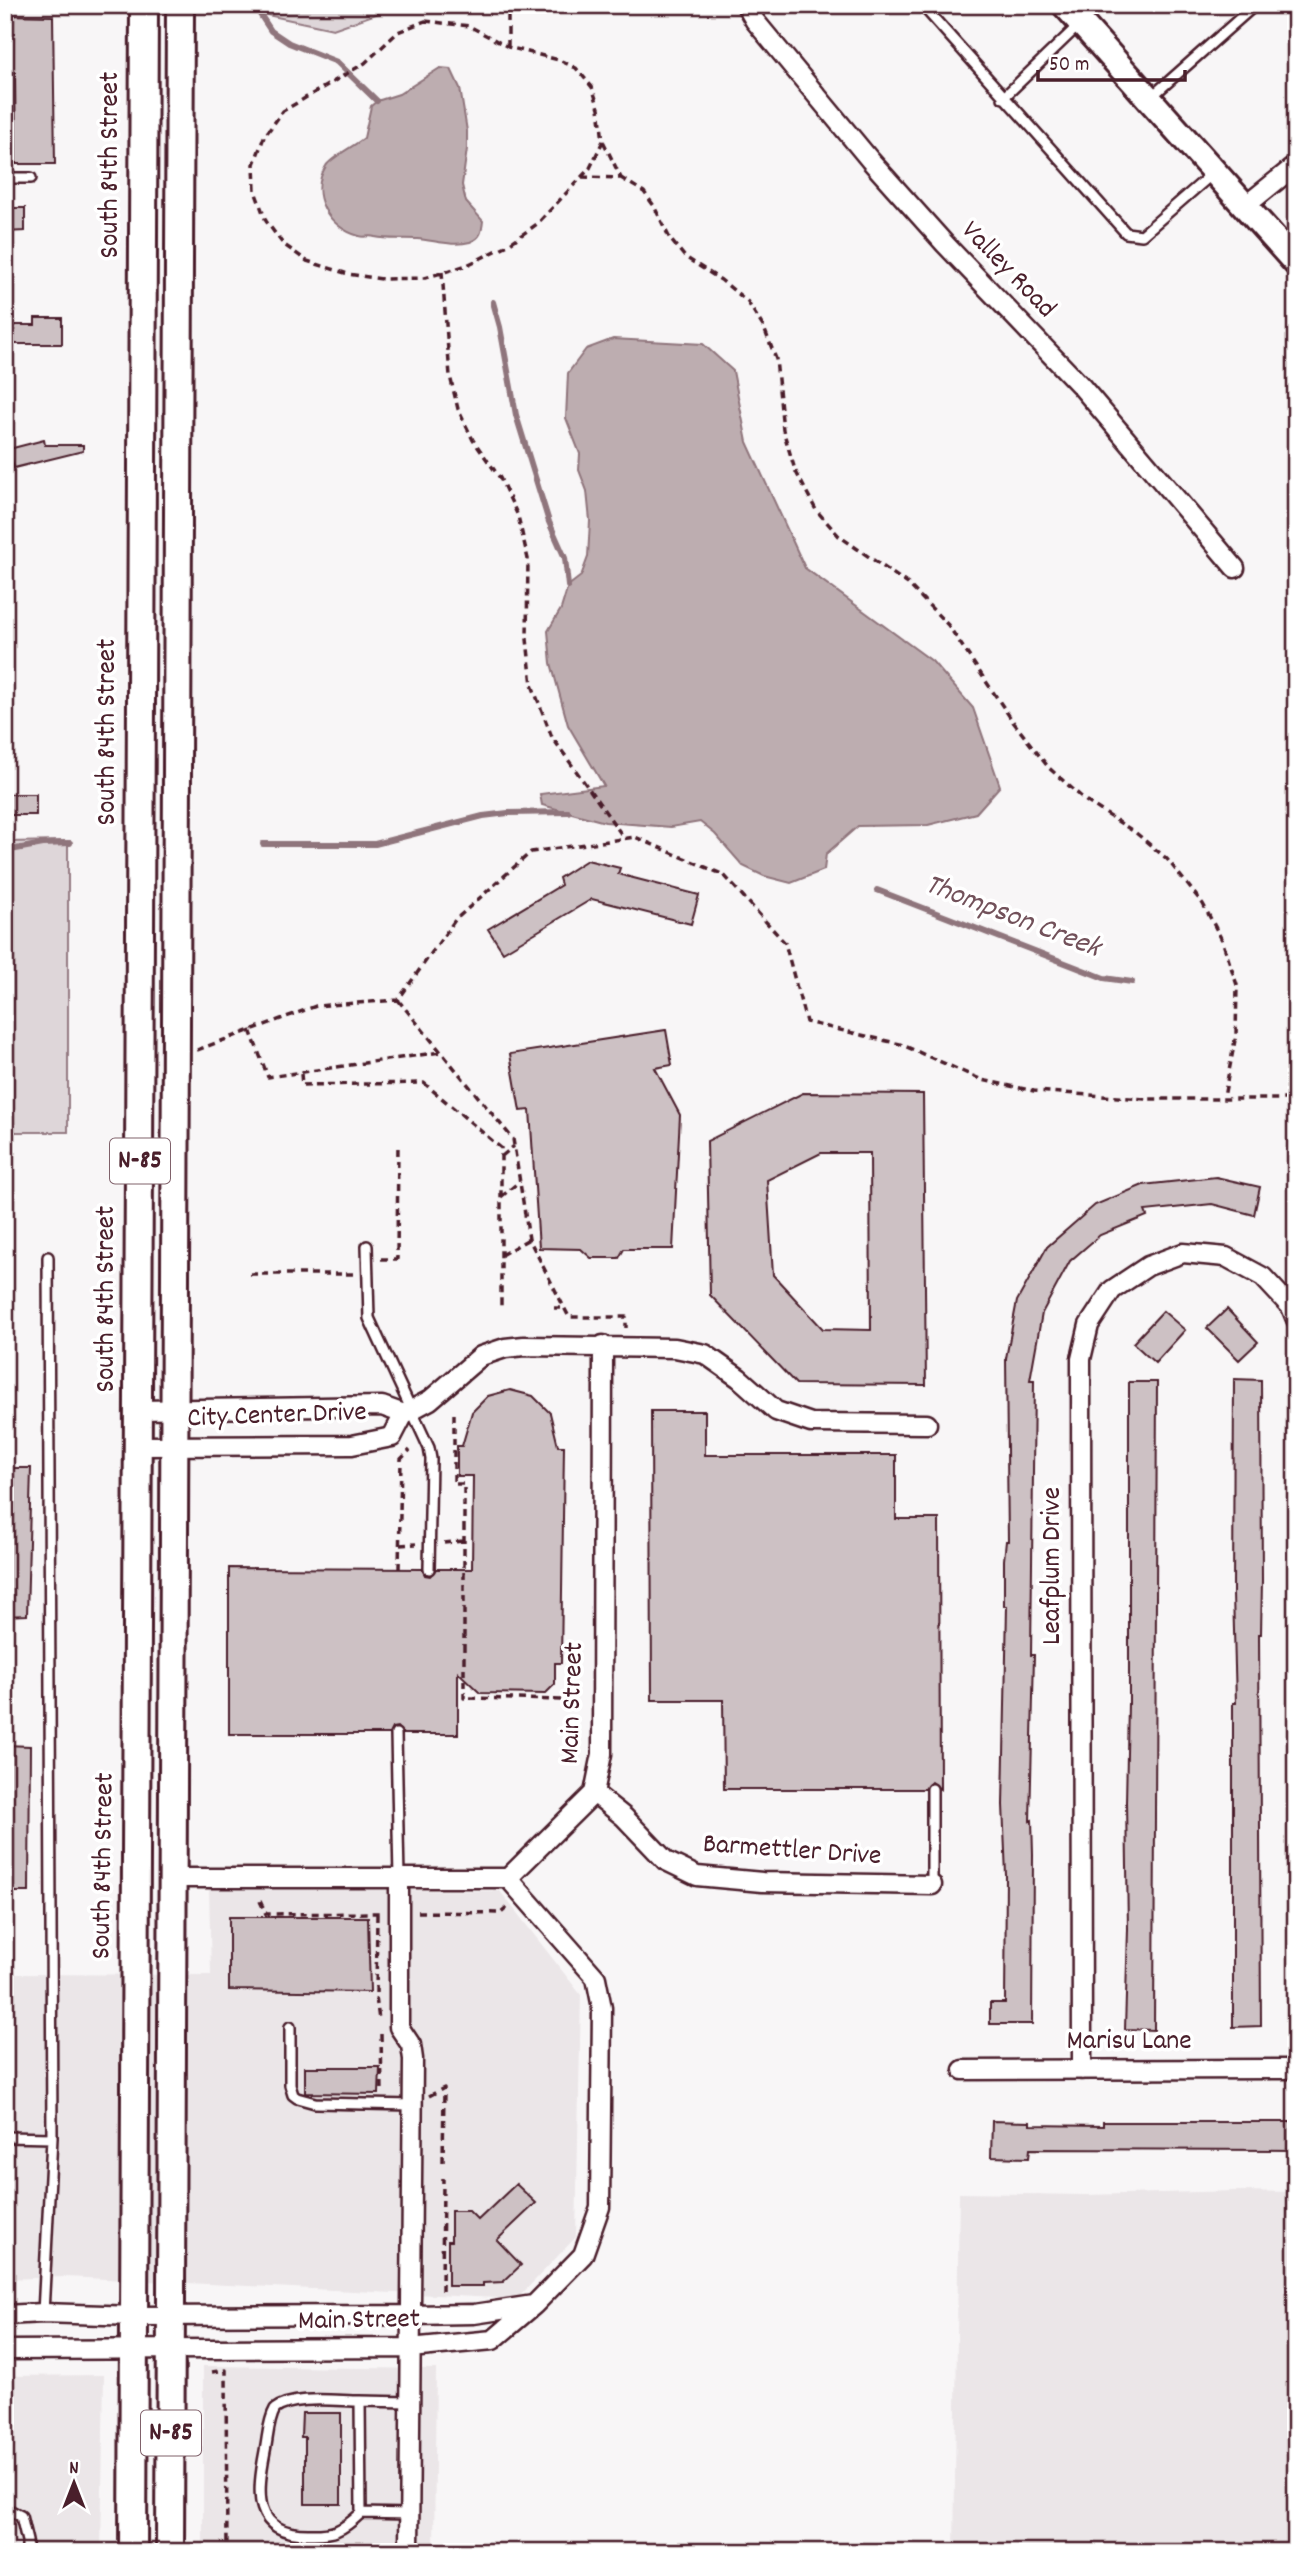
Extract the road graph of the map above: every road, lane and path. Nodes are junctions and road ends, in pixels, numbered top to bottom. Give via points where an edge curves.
1 (144, 5) edge
2 (180, 5) edge
3 (746, 5) edge
4 (922, 5) edge
5 (1255, 5) edge
6 (530, 6) edge
7 (1073, 15) edge
8 (508, 47) junction
9 (1003, 98) junction
10 (1149, 100) junction
11 (603, 141) junction
12 (1296, 165) edge
13 (1214, 173) junction
14 (582, 177) junction
15 (5, 178) edge
16 (31, 178) dead end
17 (621, 178) junction
18 (1244, 207) junction
19 (1296, 263) edge
20 (442, 272) junction
21 (1235, 568) dead end
22 (624, 838) junction
23 (398, 1000) junction
24 (250, 1030) junction
25 (196, 1050) dead end
26 (440, 1052) junction
27 (301, 1074) junction
28 (1224, 1097) junction
29 (1296, 1099) edge
30 (398, 1143) dead end
31 (514, 1146) junction
32 (501, 1157) junction
33 (520, 1181) junction
34 (501, 1197) junction
35 (529, 1239) junction
36 (368, 1246) dead end
37 (500, 1255) junction
38 (48, 1257) dead end
39 (381, 1259) dead end
40 (250, 1274) dead end
41 (354, 1274) dead end
42 (554, 1308) dead end
43 (565, 1308) junction
44 (500, 1310) dead end
45 (581, 1317) junction
46 (1296, 1319) edge
47 (582, 1328) dead end
48 (626, 1328) dead end
49 (603, 1345) junction
50 (175, 1409) junction
51 (139, 1410) junction
52 (408, 1413) junction
53 (454, 1414) dead end
54 (927, 1424) dead end
55 (138, 1446) junction
56 (175, 1446) junction
57 (410, 1450) dead end
58 (464, 1541) junction
59 (442, 1543) dead end
60 (418, 1544) dead end
61 (400, 1545) junction
62 (399, 1569) dead end
63 (429, 1569) dead end
64 (565, 1700) dead end
65 (396, 1734) dead end
66 (932, 1789) dead end
67 (594, 1793) junction
68 (174, 1878) junction
69 (400, 1878) junction
70 (508, 1878) junction
71 (932, 1885) joint
72 (260, 1901) dead end
73 (513, 1902) dead end
74 (409, 1912) dead end
75 (385, 1913) dead end
76 (377, 1914) junction
77 (290, 2027) dead end
78 (1296, 2069) edge
79 (962, 2070) dead end
80 (1082, 2070) junction
81 (389, 2096) dead end
82 (419, 2101) junction
83 (5, 2137) edge
84 (52, 2138) junction
85 (443, 2164) dead end
86 (443, 2178) dead end
87 (442, 2291) dead end
88 (534, 2305) junction
89 (43, 2313) junction
90 (5, 2315) edge
91 (171, 2315) junction
92 (410, 2315) junction
93 (135, 2316) junction
94 (410, 2348) junction
95 (134, 2349) junction
96 (5, 2350) edge
97 (171, 2350) junction
98 (212, 2372) dead end
99 (360, 2401) junction
100 (410, 2402) junction
101 (5, 2508) edge
102 (361, 2513) junction
103 (409, 2514) junction
104 (27, 2552) edge
105 (133, 2552) edge
106 (170, 2552) edge
107 (227, 2552) edge
108 (409, 2552) edge

1 - 51 main road, South 84th Street / N-85
2 - 50 main road, N-85
3 - 21 street, Valley Road via 755,22 870,160 1081,386
4 - 9 lane
5 - 10 lane
6 - 8 path via 508,6
7 - 9 lane
7 - 10 street
8 - 11 path via 576,68 592,87 600,108
8 - 20 path via 469,26 449,22 425,21 398,32 341,78 283,111 264,137 254,164 255,191 266,221 283,244 307,261 382,279 425,278
9 - 13 lane via 1126,233 1142,235
10 - 13 street
11 - 14 path
11 - 17 path
12 - 18 street
13 - 18 street
14 - 17 path
14 - 20 path via 537,224 506,246
15 - 16 lane
17 - 28 path via 644,192 685,257 747,301 764,328 776,359 783,430 794,470 816,510 839,536 908,584 948,625 1049,768 1086,801 1167,859 1203,904 1222,940 1237,985 1236,1035
18 - 19 street
20 - 22 path via 450,376 458,409 518,516 528,559 527,639 532,685 552,737
22 - 23 path via 531,852 455,920
22 - 28 path via 635,837 724,875 785,943 806,1022 900,1044 982,1080 1034,1091 1145,1099
23 - 24 path via 316,1006
23 - 26 path
24 - 25 path
24 - 27 path via 268,1077
26 - 27 path
26 - 31 path via 513,1139
27 - 32 path via 302,1085 424,1083 501,1148
28 - 29 path
30 - 39 path via 397,1259
31 - 32 path
31 - 33 path
32 - 34 path
33 - 34 path
33 - 35 path
34 - 37 path
35 - 37 path
35 - 43 path
36 - 52 lane via 369,1318
37 - 44 path
38 - 84 lane
40 - 41 path
42 - 43 path
43 - 45 path via 569,1317
45 - 47 path
45 - 48 path via 626,1317
46 - 80 street, Leafplum Drive via 1263,1277 1226,1257 1184,1253 1147,1266 1112,1290 1089,1325 1081,1359
49 - 52 street, City Center Drive via 514,1347 491,1352
49 - 54 street, City Center Drive via 705,1354 776,1411 811,1423
49 - 67 street, Main Street via 602,1754
50 - 51 street, City Center Drive
50 - 52 street, City Center Drive via 382,1406
50 - 56 main road, N-85
51 - 55 main road, South 84th Street / N-85
52 - 56 street, City Center Drive via 392,1437 352,1445
52 - 63 lane via 431,1459
53 - 58 path via 454,1484 464,1484
55 - 56 street, City Center Drive
55 - 93 main road, South 84th Street / N-85
56 - 68 main road, N-85
57 - 61 path via 401,1459
58 - 59 path
58 - 64 path via 464,1698
60 - 61 path
61 - 62 path
65 - 69 lane
66 - 71 lane
67 - 70 street, Main Street
67 - 71 street, Barmettler Drive via 666,1861 697,1876 762,1882
68 - 69 street
68 - 91 main road, N-85
69 - 70 street
69 - 82 street via 399,2027 413,2051
70 - 88 street, Main Street via 596,1978 602,2008 600,2207 583,2255
72 - 76 path via 266,1914
73 - 74 path via 501,1913
75 - 76 path
76 - 81 path via 382,2096
77 - 82 lane via 289,2085 302,2101
78 - 80 street, Marisu Lane
79 - 80 street, Marisu Lane
82 - 85 path via 444,2088
82 - 92 street
83 - 84 lane
84 - 89 lane
86 - 87 path
88 - 92 street, Main Street via 474,2314
88 - 94 street, Main Street via 494,2340
89 - 90 street, Main Street
89 - 93 street, Main Street
91 - 92 street, Main Street
91 - 93 street, Main Street
91 - 97 main road, N-85
92 - 94 street
93 - 95 main road, South 84th Street / N-85
94 - 97 street, Main Street
94 - 100 street
95 - 96 street, Main Street
95 - 97 street, Main Street
95 - 105 main road, South 84th Street / N-85
97 - 106 main road, N-85
98 - 107 path via 226,2370
99 - 100 lane
99 - 102 lane
99 - 102 lane via 296,2401 275,2409 260,2492 271,2524 288,2533 334,2533
100 - 103 street
101 - 104 lane via 21,2516
102 - 103 lane
103 - 108 street

